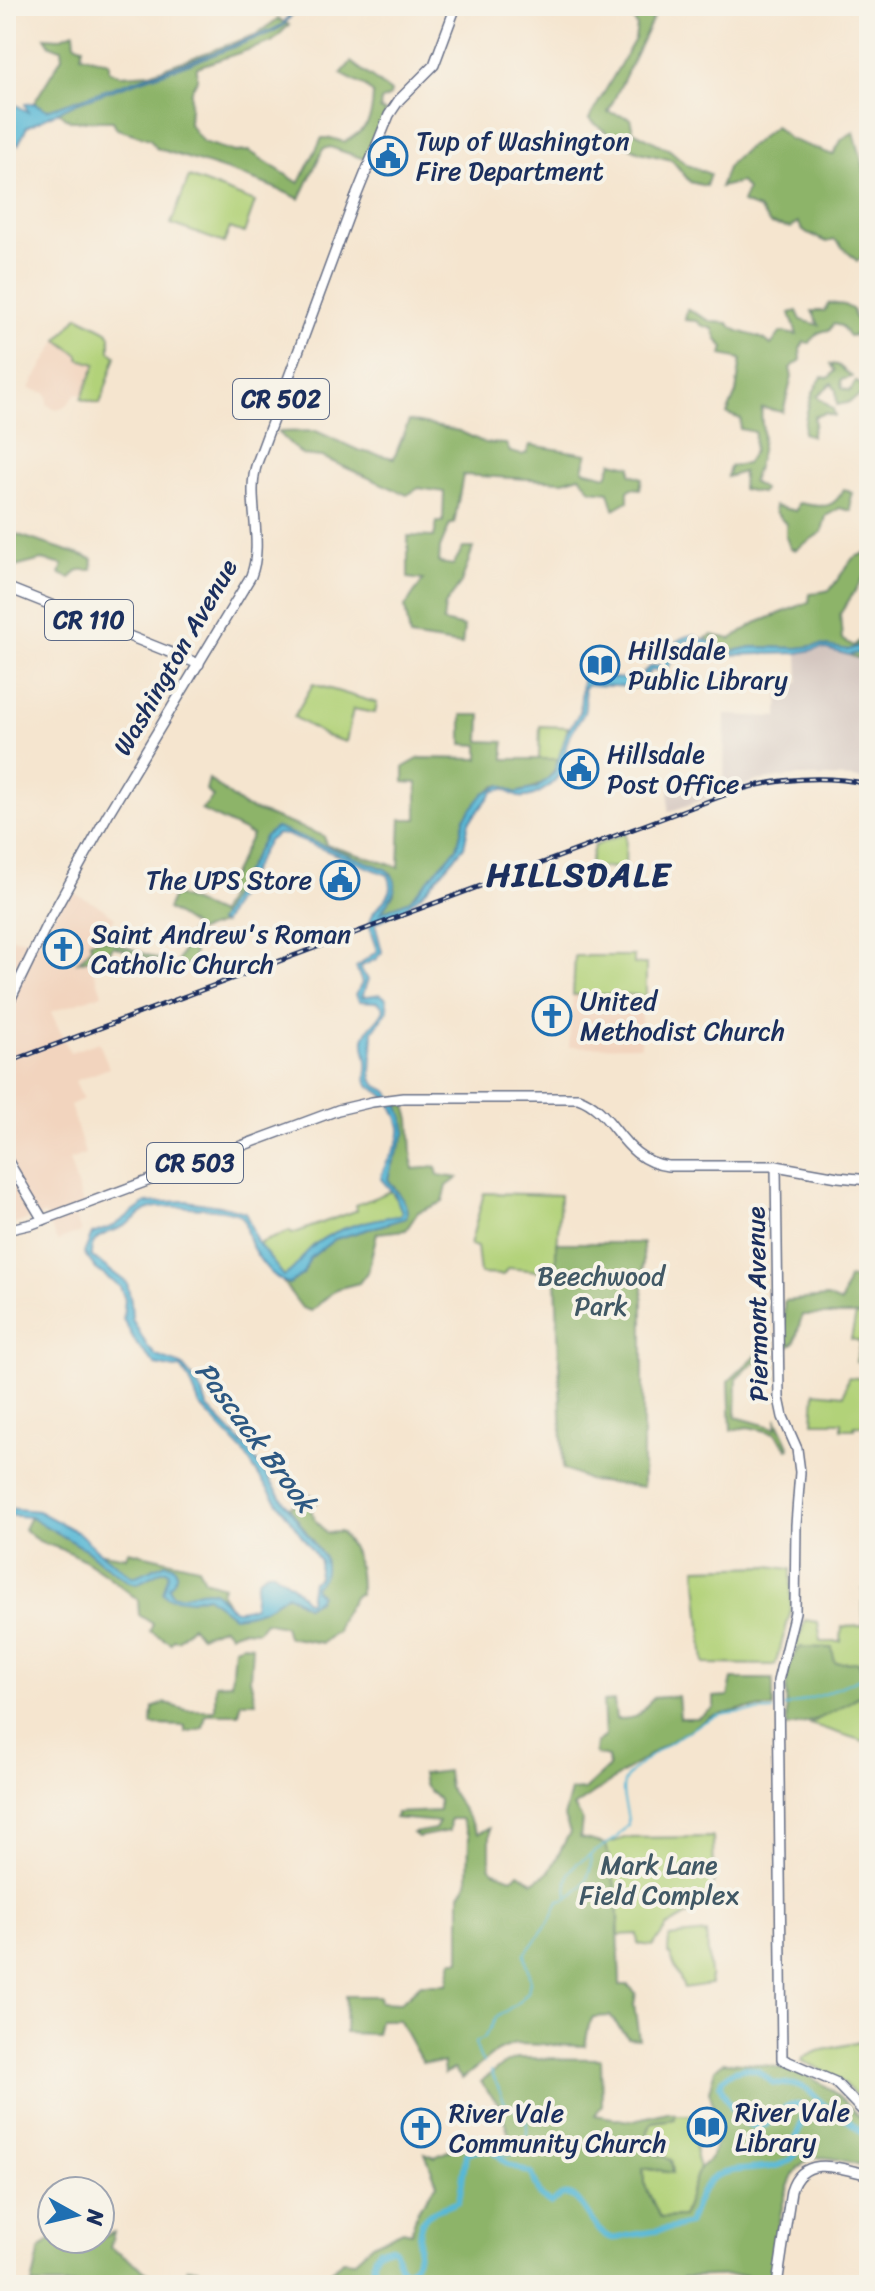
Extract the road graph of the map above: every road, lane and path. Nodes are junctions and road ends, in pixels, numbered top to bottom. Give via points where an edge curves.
1 (456, 6) edge
2 (6, 587) edge
3 (199, 664) junction
4 (6, 1008) edge
5 (6, 1158) edge
6 (776, 1166) junction
7 (869, 1180) edge
8 (43, 1220) junction
9 (6, 1230) edge
10 (782, 2038) junction
11 (801, 2066) junction
12 (869, 2117) edge
13 (869, 2175) edge
14 (777, 2285) edge

1 - 3 main road, Washington Avenue / CR 502 via 434,65 389,115 351,209 255,468 255,565
2 - 3 main road, CR 110
3 - 4 main road, Washington Avenue / CR 502 via 108,814
5 - 8 main road
6 - 7 main road, CR 503
6 - 8 main road, CR 503 via 650,1162 578,1098 396,1099 338,1110
6 - 10 main road, Piermont Avenue via 779,1398 800,1472 795,1612 778,1681
8 - 9 main road, CR 503
10 - 11 main road
10 - 11 main road, Piermont Avenue via 782,2059
11 - 12 main road via 835,2082
13 - 14 main road via 821,2166 799,2175 791,2191

